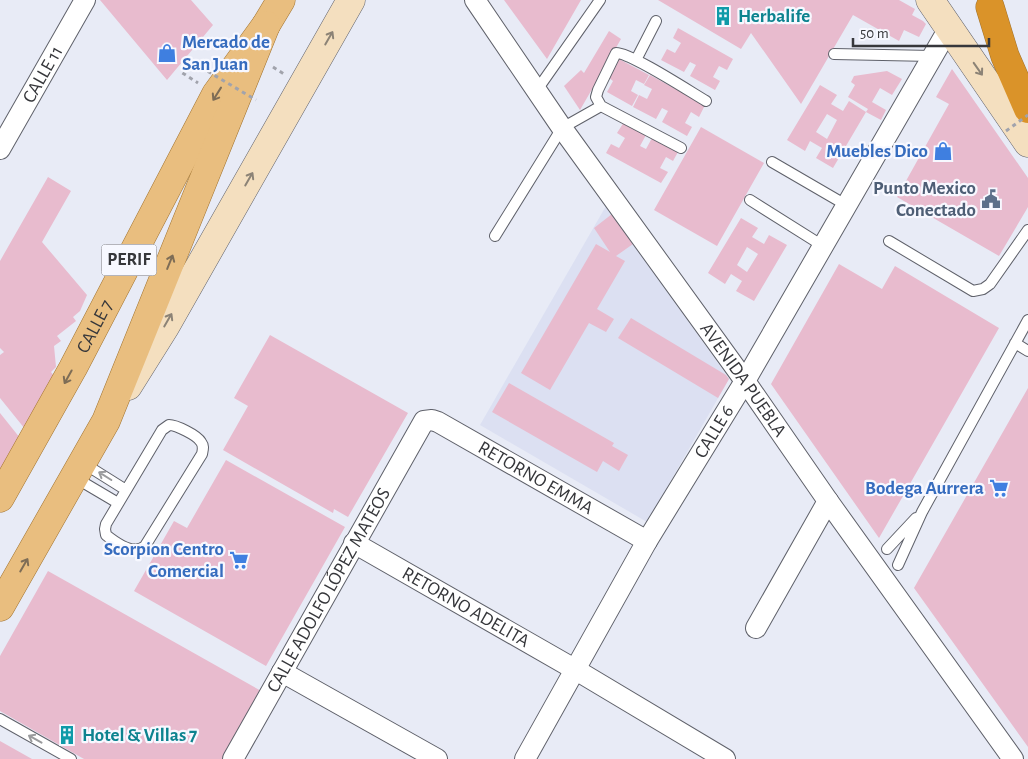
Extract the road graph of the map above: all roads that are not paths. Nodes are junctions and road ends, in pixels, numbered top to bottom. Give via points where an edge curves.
1 (84, 0) edge
2 (281, 0) edge
3 (351, 0) edge
4 (475, 0) edge
5 (600, 0) edge
6 (930, 0) edge
7 (988, 4) edge
8 (656, 21) dead end
9 (266, 25) junction
10 (949, 28) junction
11 (834, 54) dead end
12 (932, 56) junction
13 (636, 60) junction
14 (1028, 62) edge
15 (537, 90) junction
16 (706, 101) dead end
17 (601, 106) junction
18 (1028, 109) edge
19 (562, 128) junction
20 (1017, 137) edge
21 (681, 148) dead end
22 (0, 149) edge
23 (772, 162) dead end
24 (750, 200) dead end
25 (846, 205) junction
26 (1028, 230) edge
27 (495, 236) dead end
28 (889, 241) dead end
29 (822, 246) junction
30 (1028, 320) edge
31 (1015, 343) junction
32 (1028, 350) edge
33 (745, 381) junction
34 (106, 421) junction
35 (424, 421) joint
36 (78, 470) junction
37 (126, 490) junction
38 (0, 498) edge
39 (828, 501) junction
40 (118, 503) junction
41 (922, 512) junction
42 (647, 541) junction
43 (354, 543) junction
44 (887, 549) dead end
45 (898, 565) dead end
46 (0, 607) edge
47 (756, 628) dead end
48 (576, 670) junction
49 (282, 672) junction
50 (0, 719) edge
51 (71, 759) edge
52 (232, 759) edge
53 (437, 759) edge
54 (525, 759) edge
55 (725, 759) edge
56 (1013, 759) edge

1 - 22 street, CALLE 11
2 - 9 main road, CALLE 7 / PERIF
34 -> 3 main road, CALLE 7 via 165,327
4 - 15 street, AVENIDA PUEBLA
5 - 15 lane
6 - 10 main road
7 - 14 highway
7 - 18 highway via 1005,56
8 - 13 lane
34 -> 9 main road, CALLE 7 / PERIF
9 -> 38 main road, CALLE 7 / PERIF via 216,94 73,368
10 - 12 street, CALLE 6
10 -> 20 main road
11 - 12 lane
12 - 25 street, CALLE 6
13 - 16 lane
13 - 17 lane via 616,53 596,97
15 - 19 street, AVENIDA PUEBLA
17 - 19 lane
17 - 21 lane
19 - 27 lane
19 - 33 street, AVENIDA PUEBLA
23 - 25 lane
24 - 29 lane
25 - 29 street, CALLE 6
26 - 28 lane via 990,284 973,291
29 - 33 street, CALLE 6
30 - 31 lane
31 - 32 lane
31 - 41 lane
33 - 39 street, AVENIDA PUEBLA
33 - 42 street, CALLE 6
34 - 36 main road, CALLE 7 / PERIF
35 - 42 street, RETORNO EMMA via 438,422
35 - 43 street, CALLE ADOLFO LÓPEZ MATEOS
37 -> 36 lane
36 - 40 lane
46 -> 36 main road, CALLE 7 / PERIF
37 - 40 lane
37 - 40 lane via 162,430 169,425 178,427 202,443 202,454 141,550 130,549 106,535 106,524
39 - 47 street
39 - 56 street, AVENIDA PUEBLA
41 - 44 lane
41 - 45 lane
42 - 48 street, CALLE 6
43 - 48 street, RETORNO ADELITA
43 - 49 street, CALLE ADOLFO LÓPEZ MATEOS
48 - 54 street, CALLE 6
48 - 55 street, RETORNO ADELITA
49 - 52 street, CALLE ADOLFO LÓPEZ MATEOS
49 - 53 street
51 -> 50 lane

